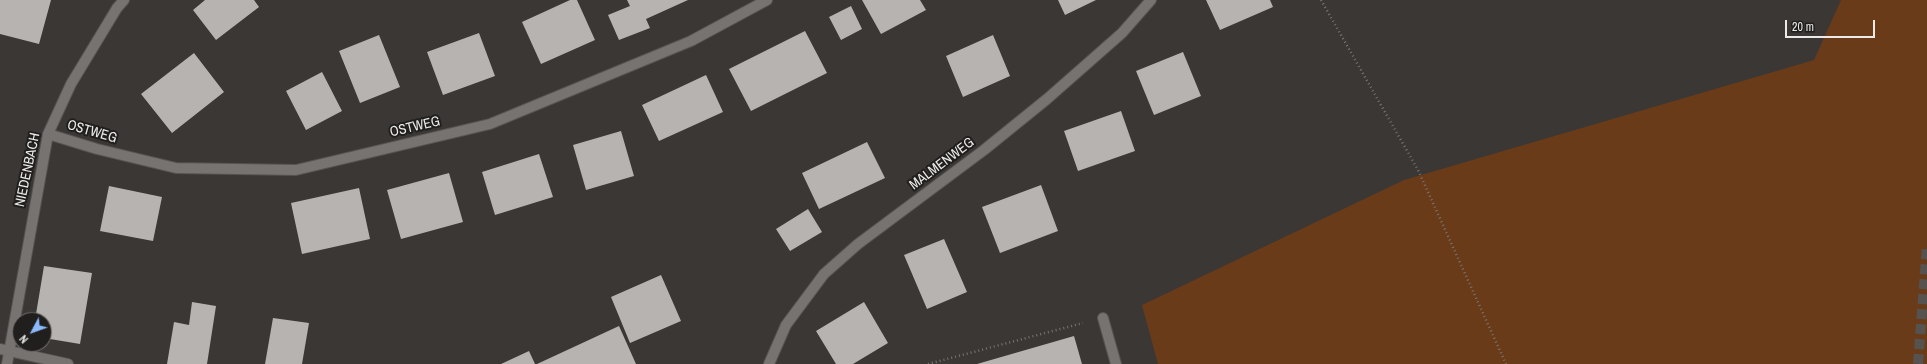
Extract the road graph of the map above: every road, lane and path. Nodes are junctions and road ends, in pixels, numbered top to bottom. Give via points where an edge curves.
1 (124, 0) edge
2 (767, 0) edge
3 (1151, 0) edge
4 (1321, 0) edge
5 (48, 134) junction
6 (1103, 318) joint
7 (4, 350) edge
8 (7, 364) edge
9 (68, 364) edge
10 (769, 364) edge
11 (928, 364) edge
12 (1116, 364) edge
13 (1506, 364) edge

1 - 5 street, NIEDENBACH via 71,84
2 - 5 street, OSTWEG via 691,41 490,124 296,170 176,168 96,149
3 - 10 street, MALMENWEG via 1122,33 1047,99 984,150 858,244 824,274 786,325
4 - 13 path via 1418,170
5 - 7 street, NIEDENBACH
6 - 11 path
6 - 12 street
7 - 8 street, NIEDENBACH
7 - 9 street

